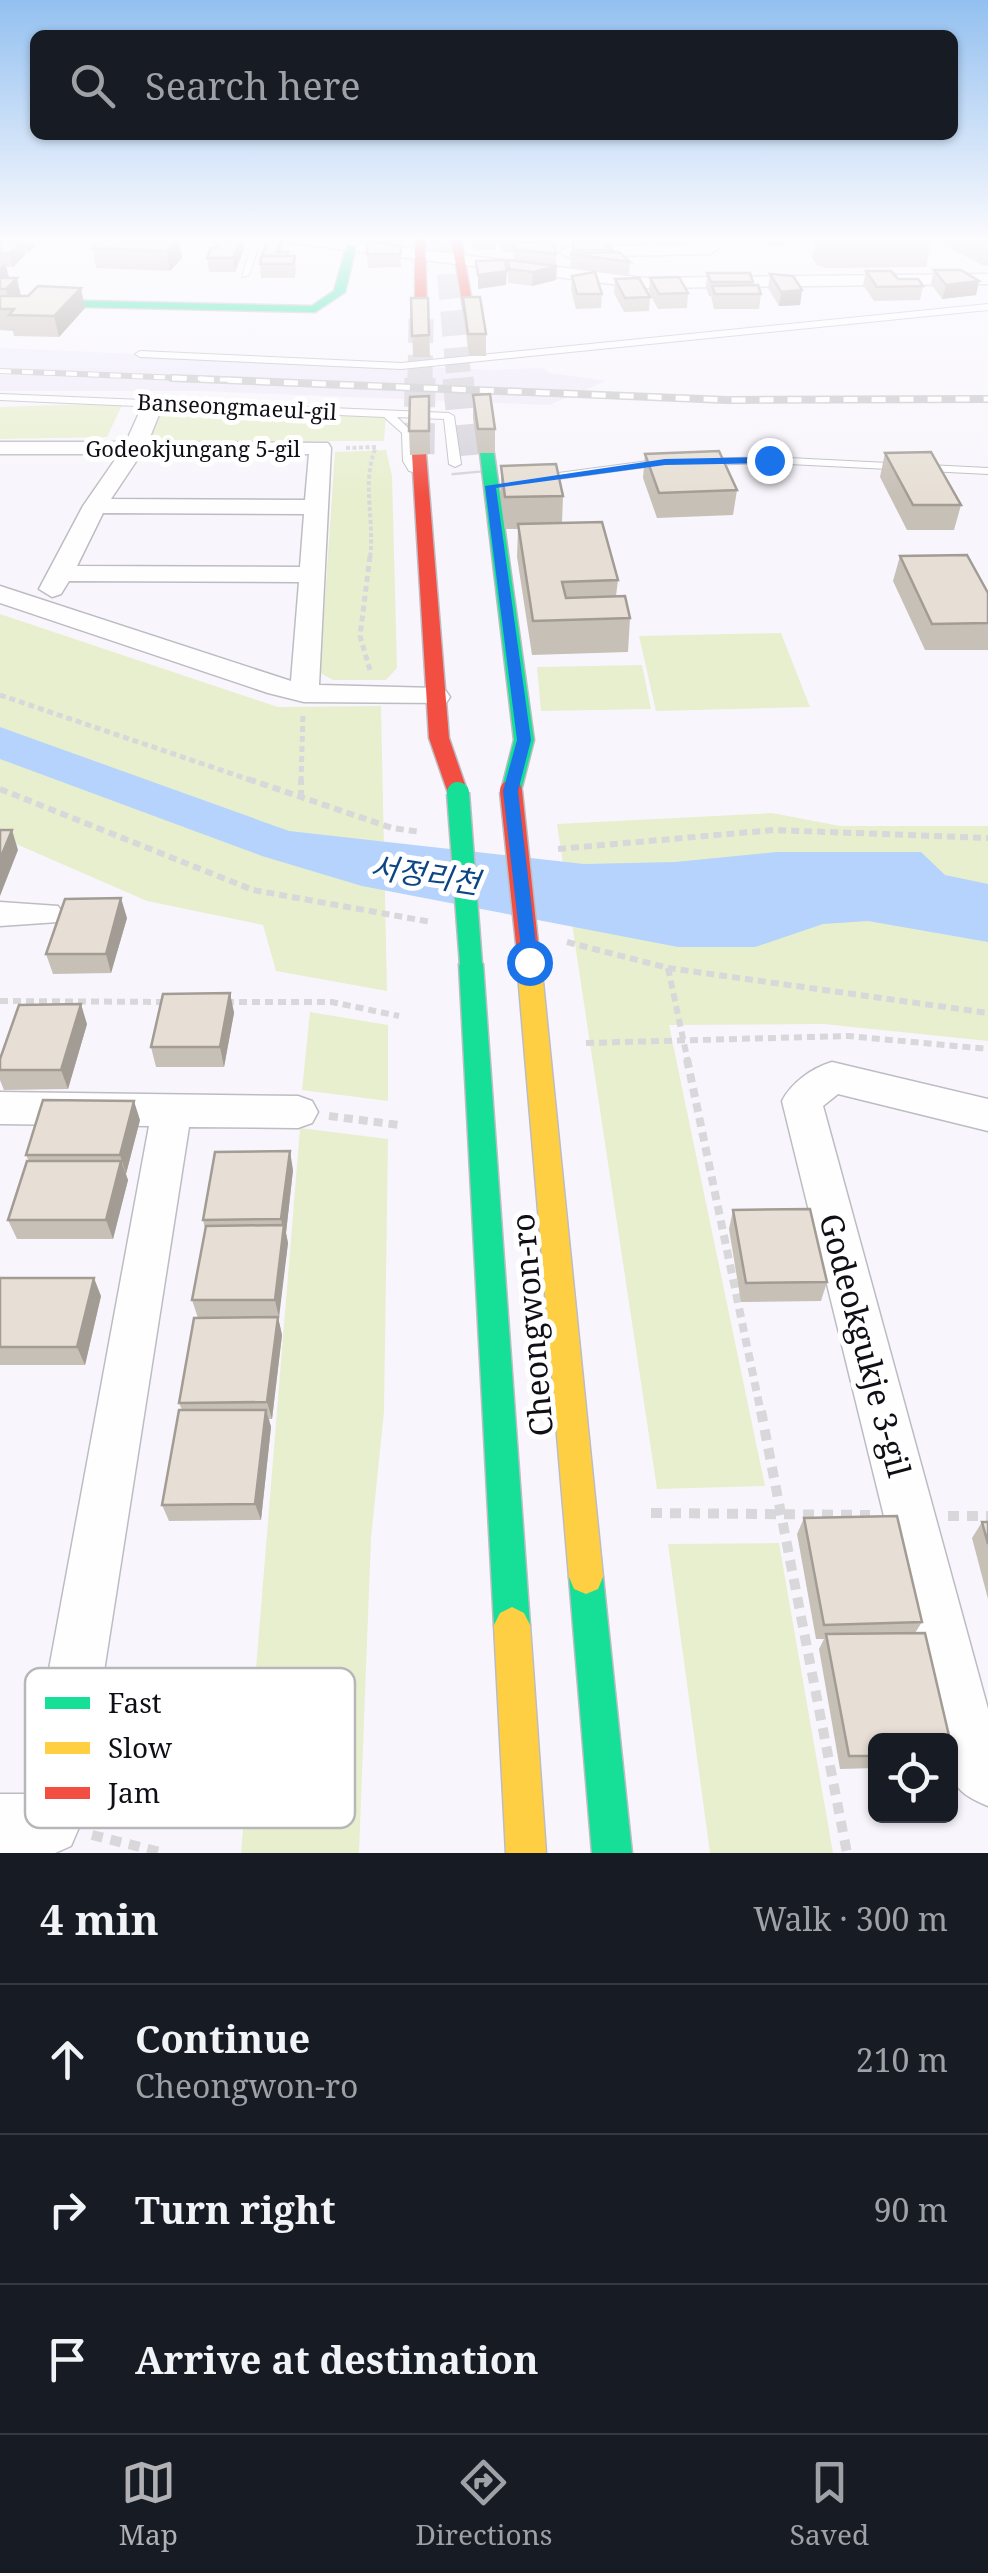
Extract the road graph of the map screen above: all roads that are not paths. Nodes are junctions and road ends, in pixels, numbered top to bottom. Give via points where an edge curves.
1 (824, 323) edge
2 (140, 354) dead end
3 (0, 397) edge
4 (154, 402) junction
5 (387, 414) junction
6 (134, 449) junction
7 (4, 454) edge
8 (988, 471) edge
9 (460, 472) junction
10 (529, 480) edge
11 (95, 506) junction
12 (317, 507) junction
13 (471, 512) dead end
14 (451, 568) dead end
15 (60, 573) junction
16 (314, 575) junction
17 (0, 594) edge
18 (42, 608) junction
19 (304, 693) junction
20 (436, 696) junction
21 (465, 738) dead end
22 (500, 758) dead end
23 (510, 791) junction
24 (458, 793) junction
25 (0, 914) edge
26 (46, 914) dead end
27 (0, 1108) edge
28 (172, 1108) junction
29 (298, 1112) road end
30 (988, 1115) edge
31 (77, 1668) edge
32 (988, 1777) edge
33 (526, 1853) edge
34 (612, 1853) edge

1 - 2 lane via 401,366
3 - 4 lane, Banseongmaeul-gil
4 - 5 lane, Banseongmaeul-gil
4 - 6 street
5 - 9 lane via 407,432 408,461
5 - 9 lane, Banseongmaeul-gil via 449,416
6 - 7 street, Godeokjungang 5-gil
6 - 11 street
6 - 12 street, Godeokjungang 5-gil via 320,448
8 - 10 lane via 665,462
9 - 13 main road
9 - 14 main road
9 - 20 main road, Cheongwon-ro
9 - 23 main road, Cheongwon-ro via 524,740
11 - 12 street
11 - 15 street
12 - 16 street, Godeokjungang 5-gil
15 - 16 street
15 - 18 street
16 - 19 street, Godeokjungang 5-gil
17 - 18 street
18 - 19 street
19 - 20 street
20 - 24 main road, Cheongwon-ro via 439,738
21 - 24 main road, Cheongwon-ro
22 - 23 main road, Cheongwon-ro
23 - 34 main road, Cheongwon-ro, bridge
24 - 33 main road, Cheongwon-ro, bridge
25 - 26 street
27 - 28 street
28 - 29 street
28 - 31 street
30 - 32 street, Godeokgukje 3-gil via 832,1076 802,1100 973,1761

